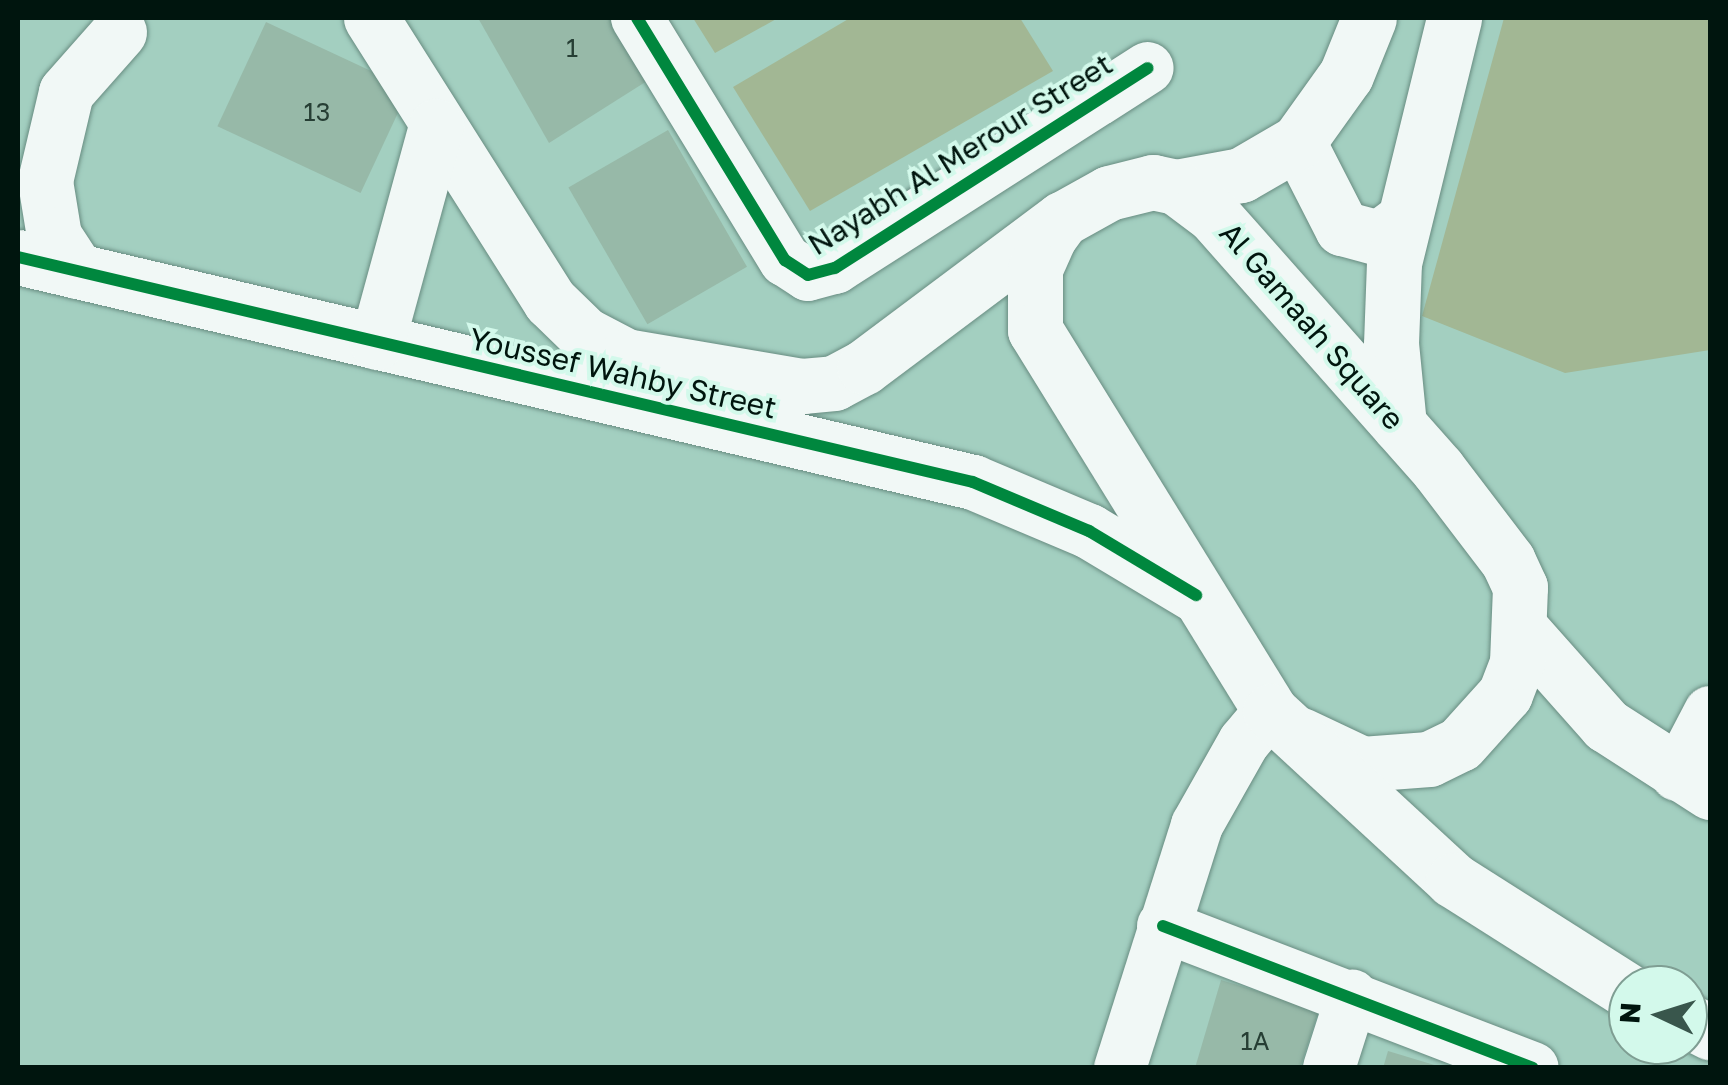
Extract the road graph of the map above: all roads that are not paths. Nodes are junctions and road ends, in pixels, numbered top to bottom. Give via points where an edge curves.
1 (371, 18) edge
2 (637, 18) edge
3 (1369, 18) edge
4 (1454, 18) edge
5 (114, 22) edge
6 (1148, 68) dead end
7 (436, 126) junction
8 (1298, 142) junction
9 (1176, 188) junction
10 (1062, 219) junction
11 (1400, 222) junction
12 (18, 256) edge
13 (77, 270) junction
14 (377, 342) junction
15 (834, 383) junction
16 (1399, 426) junction
17 (829, 447) junction
18 (1196, 595) junction
19 (1520, 628) junction
20 (1710, 712) edge
21 (1285, 723) junction
22 (1694, 783) edge
23 (1163, 926) junction
24 (1608, 978) edge
25 (1352, 996) junction
26 (1527, 1066) edge
27 (1120, 1068) edge
28 (1329, 1068) edge

1 - 7 main road, Youssef Wahby Street
2 - 6 street, Nayabh Al Merour Street via 785,260 808,276 835,268
3 - 8 main road via 1346,75
4 - 11 main road
5 - 13 main road via 66,92 46,181 54,236
7 - 14 main road
7 - 15 main road, Youssef Wahby Street via 550,301 584,334 648,363 802,386
8 - 9 main road via 1241,175
8 - 11 main road via 1342,228 1379,238
9 - 10 main road via 1131,186
9 - 16 main road, Al Gamaah Square via 1254,256
10 - 15 main road, Youssef Wahby Street via 864,368
10 - 18 main road via 1035,270 1035,330
11 - 16 main road via 1391,304
12 - 13 main road, Youssef Wahby Street
13 - 14 main road, Youssef Wahby Street
14 - 17 main road, Youssef Wahby Street
15 - 17 main road
16 - 19 main road, Al Gamaah Square via 1508,560 1520,587
17 - 18 main road, Youssef Wahby Street via 972,482 1032,505 1145,560
18 - 21 main road
19 - 21 main road, Al Gamaah Square via 1505,694 1486,722 1429,759 1362,764
19 - 22 main road via 1606,726
20 - 22 street
21 - 23 street via 1244,742 1197,825
21 - 24 main road via 1453,880
23 - 25 street
23 - 27 street
25 - 26 street
25 - 28 street

